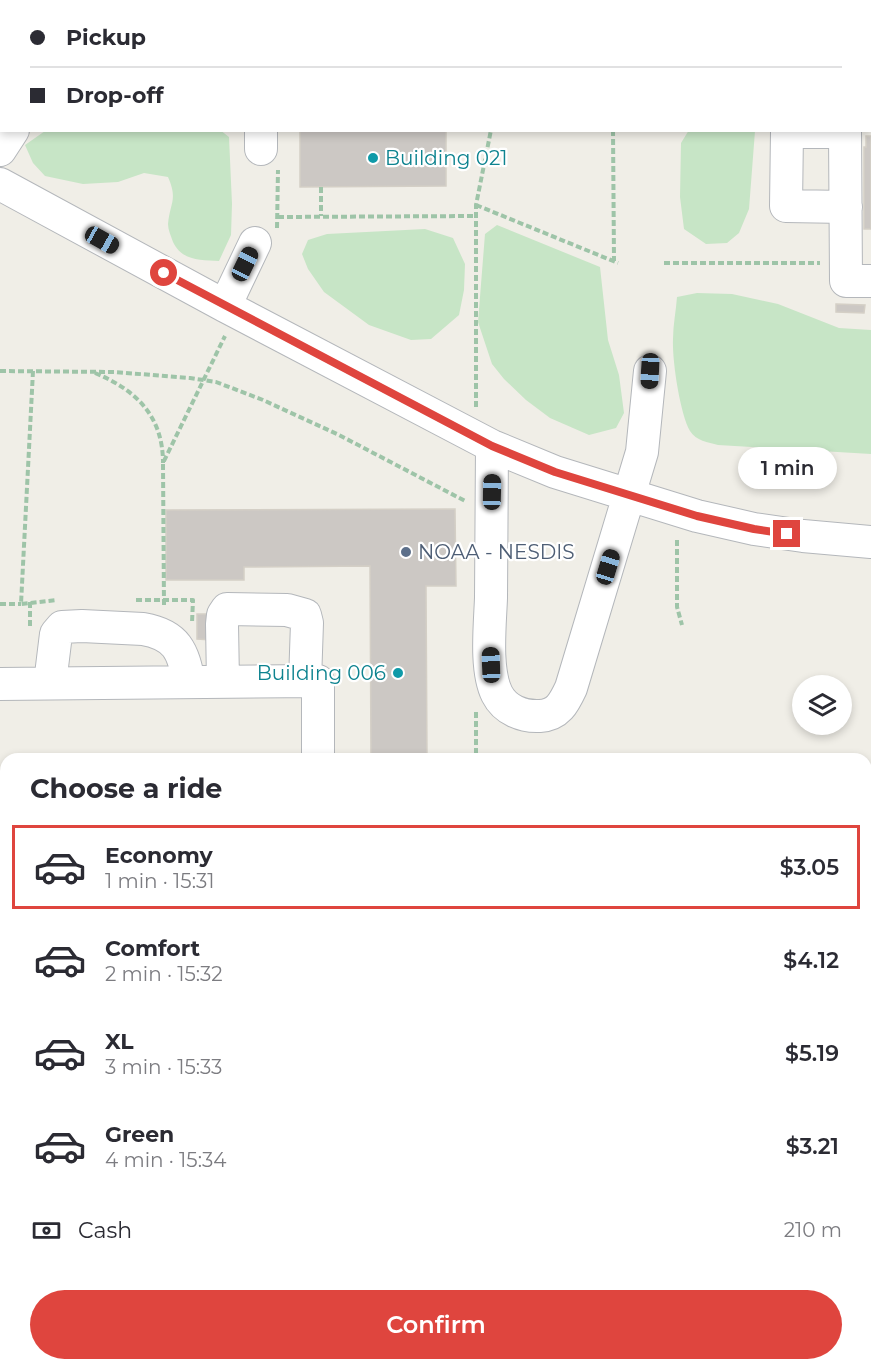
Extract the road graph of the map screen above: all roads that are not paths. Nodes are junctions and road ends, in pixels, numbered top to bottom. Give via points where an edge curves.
1 (12, 132) edge
2 (0, 150) edge
3 (0, 184) edge
4 (846, 207) dead end
5 (266, 240) road end
6 (871, 281) edge
7 (227, 318) junction
8 (650, 371) dead end
9 (492, 446) junction
10 (630, 496) junction
11 (871, 542) edge
12 (306, 681) junction
13 (189, 682) junction
14 (222, 682) junction
15 (50, 683) junction
16 (0, 684) edge
17 (318, 753) edge

1 - 2 street
3 - 7 street
4 - 6 street via 846,281
5 - 7 street
7 - 9 street
8 - 10 street via 642,452
9 - 10 street
9 - 10 street via 491,665 495,691 512,711 545,716 564,704
10 - 11 street via 754,529
12 - 14 street
12 - 14 street via 305,615 287,610 227,609 222,624
12 - 17 street via 318,681
13 - 14 street
13 - 15 street
13 - 15 street via 179,647 161,634 143,629 82,626 62,627 56,634
15 - 16 street

